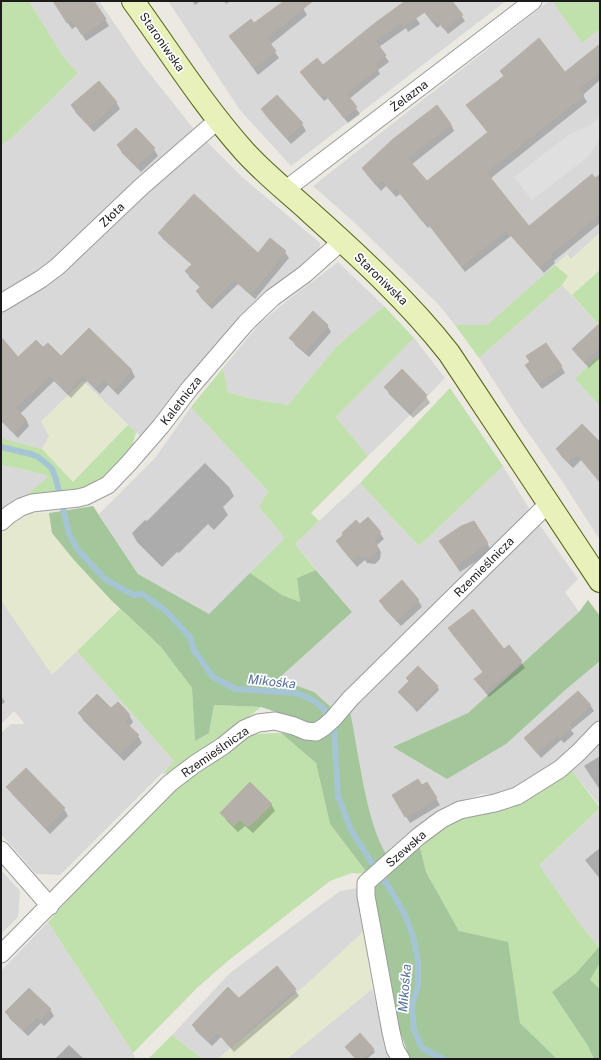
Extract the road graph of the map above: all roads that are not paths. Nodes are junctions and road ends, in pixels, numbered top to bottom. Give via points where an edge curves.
1 (134, 1) edge
2 (533, 1) edge
3 (218, 120) junction
4 (285, 190) junction
5 (342, 241) junction
6 (1, 303) edge
7 (548, 503) junction
8 (1, 522) edge
9 (600, 581) edge
10 (600, 730) edge
11 (1, 850) edge
12 (50, 906) junction
13 (1, 954) edge
14 (401, 1059) edge

1 - 3 street, Staroniwska
2 - 4 street, Żelazna
3 - 4 street, Staroniwska via 246,153
3 - 6 street, Złota via 141,187 58,267
4 - 5 street, Staroniwska
5 - 7 street, Staroniwska via 428,327 453,359
5 - 8 street, Kaletnicza via 305,274 272,298 246,323 138,453 108,485 86,496 32,503 21,507
7 - 9 street, Staroniwska
7 - 12 street, Rzemieślnicza via 350,699 329,723 316,732 275,721 258,723 244,729 170,783
10 - 14 street, Szewska via 560,769 517,796 460,810 442,819 366,883 366,896 391,1032 395,1049
11 - 12 street
12 - 13 street, Rzemieślnicza

